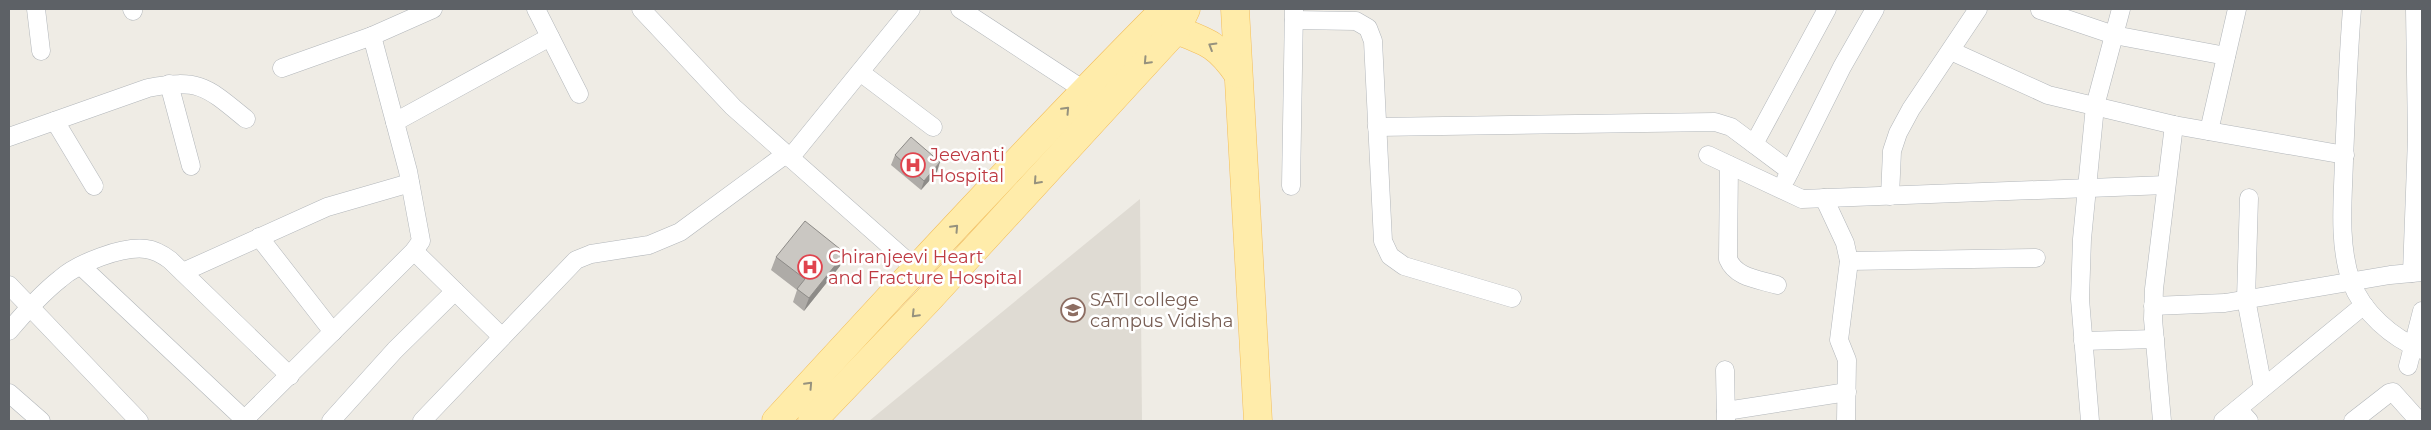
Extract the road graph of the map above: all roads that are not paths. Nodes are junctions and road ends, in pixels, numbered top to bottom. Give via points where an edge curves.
1 (36, 9) edge
2 (433, 9) edge
3 (536, 9) edge
4 (641, 9) edge
5 (911, 9) edge
6 (960, 9) edge
7 (1235, 9) edge
8 (1827, 9) edge
9 (1875, 9) edge
10 (1978, 9) edge
11 (2121, 9) edge
12 (2237, 9) edge
13 (2352, 9) edge
14 (2415, 9) edge
15 (2040, 10) dead end
16 (1294, 14) edge
17 (1177, 16) edge
18 (2114, 34) junction
19 (372, 36) junction
20 (550, 37) junction
21 (1951, 50) junction
22 (41, 51) dead end
23 (2226, 56) junction
24 (282, 68) dead end
25 (860, 72) junction
26 (1238, 74) junction
27 (169, 84) junction
28 (579, 94) dead end
29 (1095, 98) junction
30 (2095, 106) junction
31 (246, 119) dead end
32 (55, 121) junction
33 (395, 122) junction
34 (2174, 124) junction
35 (933, 127) dead end
36 (1377, 127) junction
37 (2209, 131) junction
38 (9, 137) edge
39 (1754, 144) junction
40 (1708, 155) dead end
41 (2344, 155) junction
42 (788, 156) junction
43 (1729, 165) junction
44 (191, 166) dead end
45 (1790, 171) junction
46 (410, 183) junction
47 (2166, 185) junction
48 (94, 186) dead end
49 (1291, 186) dead end
50 (2088, 187) junction
51 (1781, 189) junction
52 (1890, 196) junction
53 (1824, 198) junction
54 (2249, 198) dead end
55 (259, 237) junction
56 (414, 252) junction
57 (2036, 258) dead end
58 (1848, 261) junction
59 (81, 266) junction
60 (916, 269) junction
61 (183, 272) junction
62 (2417, 272) edge
63 (2351, 282) junction
64 (9, 285) edge
65 (1777, 285) dead end
66 (939, 289) junction
67 (455, 292) junction
68 (1512, 298) dead end
69 (2246, 299) junction
70 (2364, 305) junction
71 (2153, 306) junction
72 (30, 307) junction
73 (2422, 311) edge
74 (9, 331) edge
75 (334, 332) junction
76 (502, 337) junction
77 (2155, 339) junction
78 (2083, 341) junction
79 (2418, 348) edge
80 (2408, 366) dead end
81 (1725, 370) dead end
82 (290, 376) junction
83 (2263, 388) junction
84 (1848, 392) junction
85 (11, 400) edge
86 (2243, 415) edge
87 (1726, 416) edge
88 (2363, 418) edge
89 (244, 420) edge
90 (41, 421) edge
91 (139, 421) edge
92 (331, 421) edge
93 (422, 421) edge
94 (776, 421) edge
95 (812, 421) edge
96 (1258, 421) edge
97 (1846, 421) edge
98 (2090, 421) edge
99 (2162, 421) edge
100 (2223, 421) edge
101 (2420, 421) edge

1 - 22 street
2 - 19 street
3 - 20 street
4 - 42 street via 732,107
5 - 25 street
6 - 29 street
7 - 26 main road
8 - 39 street
9 - 45 street
10 - 21 street
11 - 18 street
12 - 23 street
13 - 41 street
14 - 62 street
15 - 18 street
16 - 36 street via 1356,21 1368,28 1373,41
16 - 49 street
26 -> 17 main road via 1224,54
17 - 29 main road via 1158,16
18 - 23 street
18 - 30 street
19 - 24 street
19 - 33 street
20 - 28 street
20 - 33 street
21 - 30 street via 2048,95
21 - 52 street via 1898,132 1892,151
23 - 37 street
25 - 35 street
25 - 42 street
26 - 96 main road
27 - 31 street via 194,84 212,91
27 - 32 street via 148,88
27 - 44 street
60 -> 29 main road
29 -> 66 main road
30 - 34 street
30 - 50 street
32 - 38 street
32 - 48 street
33 - 46 street
34 - 37 street
34 - 47 street
36 - 39 street via 1715,122 1731,127
36 - 68 street via 1383,241 1390,256 1404,266
37 - 41 street
39 - 45 street
40 - 43 street
41 - 63 street via 2342,225
42 - 60 street
42 - 76 street via 671,236 649,245 591,254 576,260
43 - 51 street
43 - 65 street via 1728,259 1737,272
45 - 51 street
46 - 55 street via 327,207
46 - 56 street via 420,241
47 - 50 street
47 - 71 street
50 - 52 street
50 - 78 street via 2080,299
51 - 53 street via 1802,199
52 - 53 street
53 - 58 street via 1845,243
54 - 69 street
55 - 61 street
55 - 75 street
56 - 67 street
56 - 75 street
57 - 58 street
58 - 84 street via 1839,340 1847,360
59 - 61 street via 109,254 144,249 159,252
59 - 72 street via 61,278
59 - 89 street
60 - 66 street
94 -> 60 main road
61 - 82 street
62 - 63 street
63 - 69 street
63 - 70 street
64 - 72 street
66 -> 95 main road
67 - 76 street
67 - 92 street via 395,350
69 - 71 street
69 - 83 street
70 - 79 street via 2388,331
70 - 83 street
71 - 77 street
72 - 74 street
72 - 91 street
73 - 79 street
75 - 82 street
76 - 93 street
77 - 78 street
77 - 99 street
78 - 98 street
79 - 80 street
81 - 87 street
82 - 89 street
83 - 86 street
84 - 87 street
84 - 97 street
85 - 90 street
86 - 100 street
88 - 101 street via 2393,392

